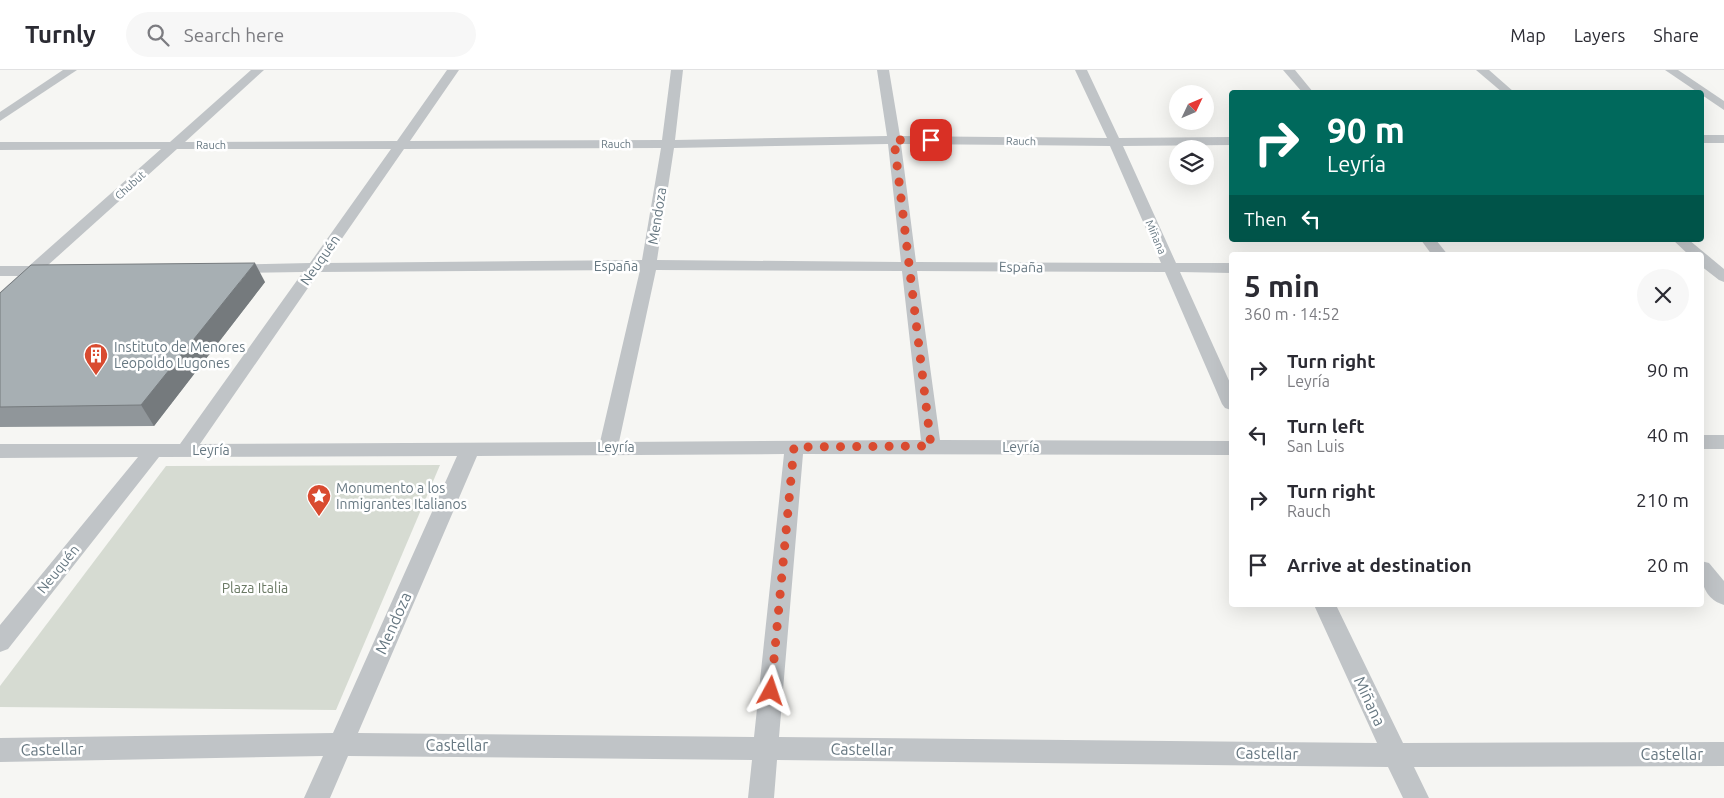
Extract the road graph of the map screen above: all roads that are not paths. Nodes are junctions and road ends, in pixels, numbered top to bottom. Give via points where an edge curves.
1 (71, 70) edge
2 (258, 70) edge
3 (453, 70) edge
4 (677, 70) edge
5 (883, 70) edge
6 (1081, 70) edge
7 (1289, 70) edge
8 (1482, 70) edge
9 (1671, 70) edge
10 (1306, 90) edge
11 (1506, 90) edge
12 (1700, 90) edge
13 (1704, 92) edge
14 (1724, 106) edge
15 (0, 117) edge
16 (1704, 139) edge
17 (1724, 139) edge
18 (894, 140) junction
19 (1229, 141) edge
20 (1115, 142) junction
21 (401, 144) junction
22 (668, 144) junction
23 (0, 146) edge
24 (174, 146) junction
25 (1430, 242) edge
26 (1683, 242) edge
27 (1438, 252) edge
28 (1695, 252) edge
29 (1707, 261) edge
30 (649, 265) junction
31 (908, 266) junction
32 (316, 267) junction
33 (218, 268) edge
34 (1170, 268) junction
35 (1229, 268) edge
36 (0, 271) edge
37 (33, 271) junction
38 (62, 271) edge
39 (1724, 277) edge
40 (0, 300) edge
41 (1229, 400) edge
42 (1704, 442) edge
43 (1724, 442) edge
44 (931, 446) junction
45 (608, 447) junction
46 (794, 447) junction
47 (1229, 448) edge
48 (470, 449) junction
49 (154, 450) junction
50 (186, 450) junction
51 (0, 451) edge
52 (1704, 573) edge
53 (1724, 596) edge
54 (1326, 607) edge
55 (0, 642) edge
56 (339, 744) junction
57 (766, 748) junction
58 (0, 750) edge
59 (1396, 754) junction
60 (1724, 754) edge
61 (317, 798) edge
62 (761, 798) edge
63 (1416, 798) edge

1 - 15 street
2 - 24 street, Chubut
3 - 21 street, Neuquén
4 - 22 street, Mendoza
5 - 18 street
6 - 20 street, Miñana
7 - 10 street
8 - 11 street
9 - 12 street
13 - 14 street
16 - 17 street
18 - 20 street, Rauch
18 - 22 street, Rauch
18 - 31 street
19 - 20 street, Rauch
20 - 34 street, Miñana
21 - 22 street, Rauch
21 - 24 street, Rauch
21 - 32 street, Neuquén
22 - 30 street, Mendoza
23 - 24 street, Rauch
24 - 37 street, Chubut
25 - 27 street
26 - 28 street
29 - 39 street
30 - 31 street, España
30 - 32 street, España
30 - 45 street, Mendoza
31 - 34 street, España
31 - 44 street
32 - 33 street, España
32 - 50 street, Neuquén
34 - 35 street, España
34 - 41 street, Miñana
36 - 37 street
37 - 38 street
37 - 40 street, Chubut
42 - 43 street
44 - 46 street, Leyría
44 - 47 street, Leyría
45 - 46 street, Leyría
45 - 48 street, Leyría
46 - 57 street
48 - 50 street, Leyría
48 - 56 street, Mendoza
49 - 50 street, Leyría
49 - 51 street, Leyría
49 - 55 street, Neuquén
52 - 53 street
54 - 59 street, Miñana
56 - 57 street, Castellar
56 - 58 street, Castellar
56 - 61 street, Mendoza
57 - 59 street, Castellar
57 - 62 street
59 - 60 street, Castellar
59 - 63 street, Miñana

